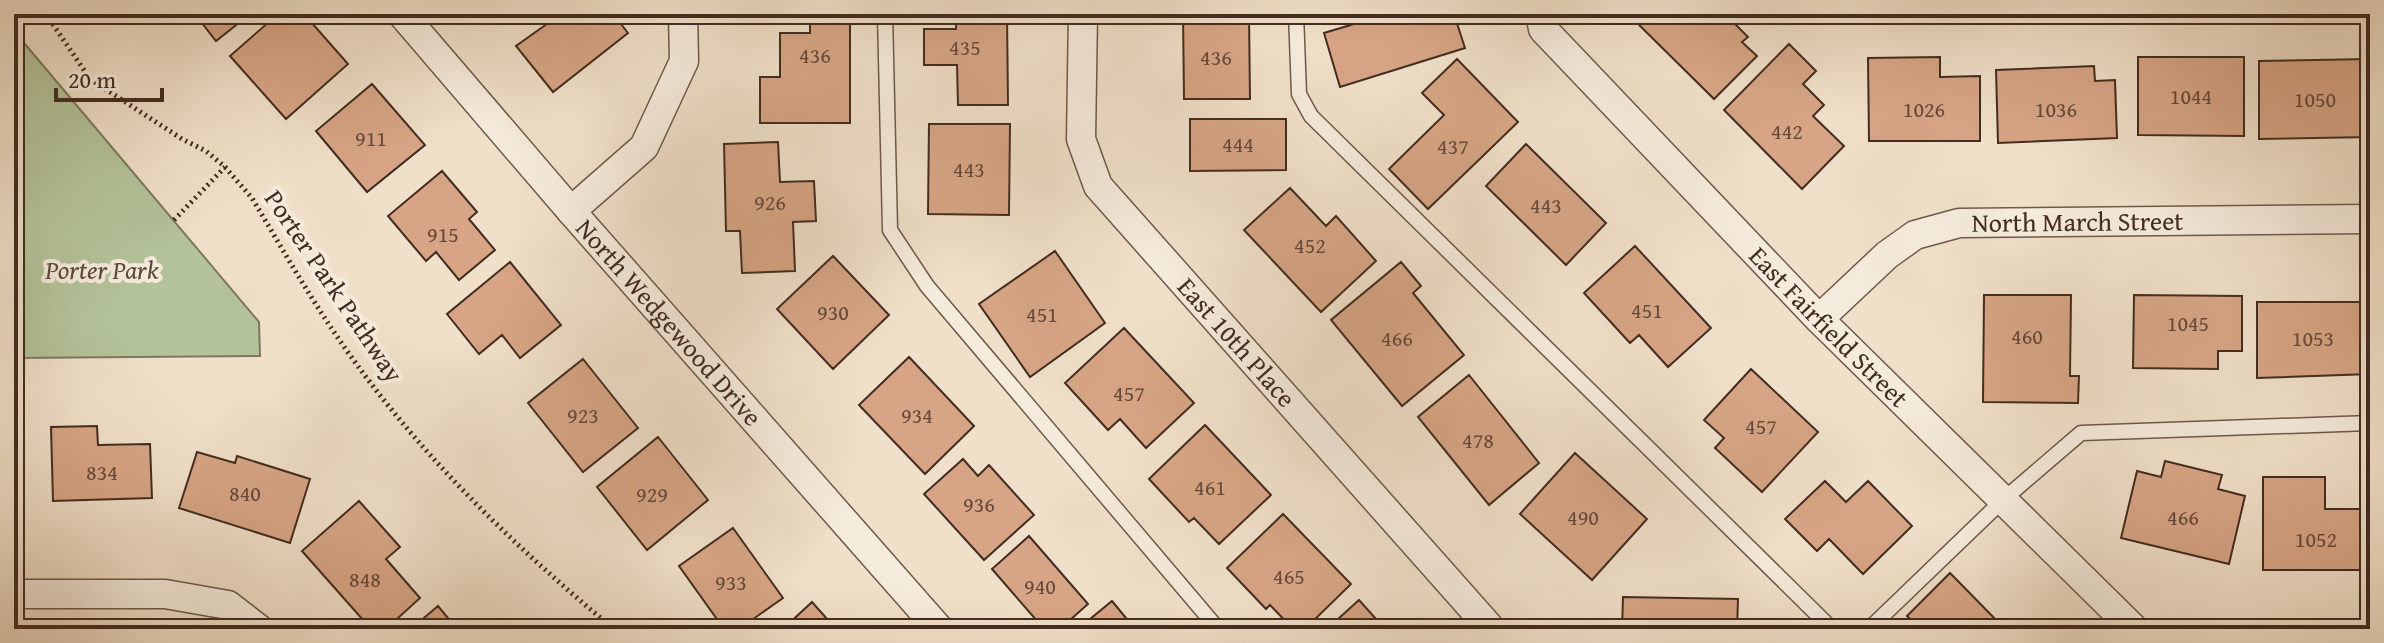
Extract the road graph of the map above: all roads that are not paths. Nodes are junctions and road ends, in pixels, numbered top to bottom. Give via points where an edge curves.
1 (402, 14) edge
2 (683, 14) edge
3 (885, 14) edge
4 (1083, 14) edge
5 (1296, 14) edge
6 (1540, 14) edge
7 (571, 211) junction
8 (2370, 219) edge
9 (1819, 319) junction
10 (2370, 423) edge
11 (2003, 500) junction
12 (14, 594) edge
13 (259, 629) edge
14 (939, 629) edge
15 (1218, 629) edge
16 (1491, 629) edge
17 (1832, 629) edge
18 (1869, 629) edge
19 (2134, 629) edge

1 - 7 street, North Wedgewood Drive
2 - 7 street via 684,61 644,147
3 - 15 lane via 890,230 927,286
4 - 16 street, East 10th Place via 1081,139 1098,186
5 - 17 lane via 1299,94 1311,116
6 - 9 street, East Fairfield Street via 1543,29
7 - 14 street, North Wedgewood Drive
8 - 9 street, North March Street via 1959,223 1915,235
9 - 11 street, East Fairfield Street
10 - 11 lane via 2081,433
11 - 18 lane
11 - 19 street, East Fairfield Street
12 - 13 street via 165,594 228,605

